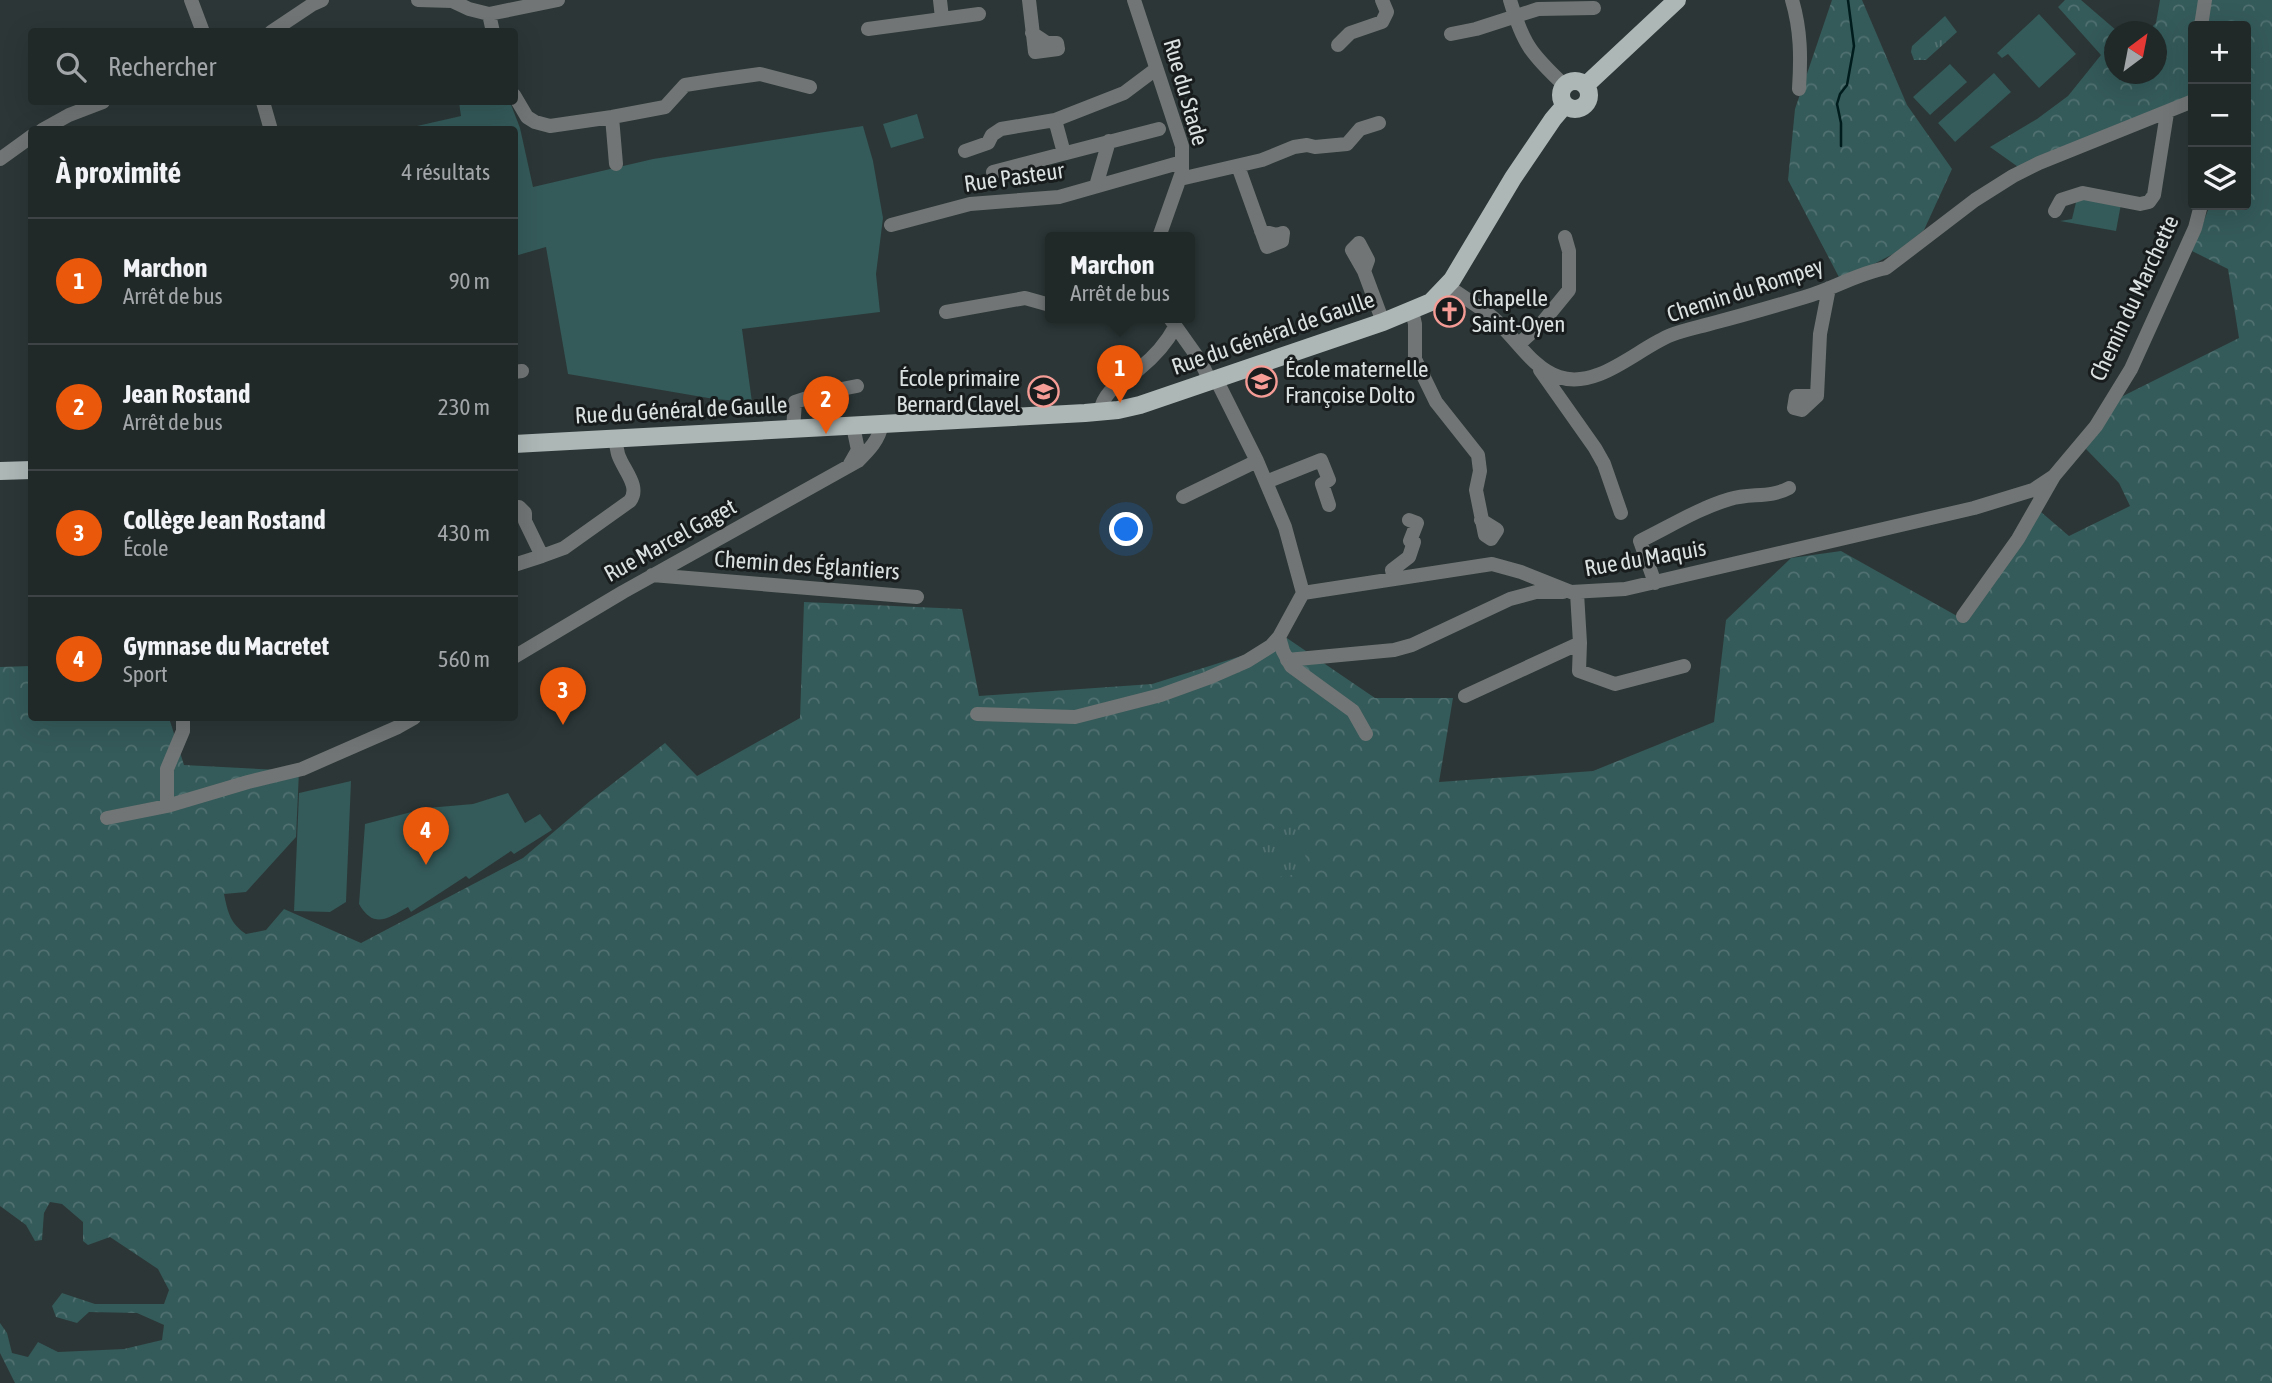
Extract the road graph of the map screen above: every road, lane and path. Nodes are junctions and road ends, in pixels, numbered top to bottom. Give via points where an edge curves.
1 (191, 0) edge
2 (322, 0) edge
3 (418, 0) edge
4 (558, 0) edge
5 (940, 0) edge
6 (1029, 0) edge
7 (1134, 0) edge
8 (1382, 0) edge
9 (1510, 0) edge
10 (1677, 0) edge
11 (1792, 0) edge
12 (2205, 0) edge
13 (453, 1) edge
14 (1594, 8) dead end
15 (488, 14) junction
16 (979, 14) dead end
17 (1515, 17) junction
18 (942, 18) junction
19 (2203, 21) edge
20 (202, 28) edge
21 (277, 28) edge
22 (492, 28) edge
23 (868, 29) dead end
24 (1032, 33) dead end
25 (1451, 34) dead end
26 (1338, 45) dead end
27 (1156, 69) junction
28 (1564, 85) junction
29 (1586, 85) junction
30 (810, 87) dead end
31 (1799, 89) dead end
32 (518, 102) edge
33 (2188, 104) edge
34 (96, 105) edge
35 (264, 105) edge
36 (1565, 105) junction
37 (2167, 113) junction
38 (612, 117) junction
39 (1055, 120) junction
40 (1379, 123) dead end
41 (50, 126) edge
42 (270, 126) edge
43 (1159, 128) dead end
44 (28, 139) edge
45 (1109, 141) junction
46 (965, 150) dead end
47 (1063, 153) junction
48 (0, 159) edge
49 (1182, 162) junction
50 (616, 164) dead end
51 (1238, 166) junction
52 (993, 172) dead end
53 (1180, 178) junction
54 (1096, 186) junction
55 (2199, 210) edge
56 (2055, 211) dead end
57 (891, 225) dead end
58 (1261, 231) dead end
59 (1161, 232) edge
60 (1565, 237) dead end
61 (1364, 271) dead end
62 (1448, 286) junction
63 (1829, 288) junction
64 (1045, 304) edge
65 (1412, 311) junction
66 (946, 312) dead end
67 (1383, 322) junction
68 (1172, 323) edge
69 (1173, 323) edge
70 (1519, 344) junction
71 (1533, 360) junction
72 (1213, 380) junction
73 (857, 386) dead end
74 (1817, 397) dead end
75 (1100, 412) junction
76 (882, 424) junction
77 (853, 426) junction
78 (793, 429) junction
79 (614, 438) junction
80 (518, 443) edge
81 (1258, 461) junction
82 (849, 465) junction
83 (28, 470) edge
84 (0, 471) edge
85 (2054, 476) junction
86 (1266, 482) junction
87 (1789, 488) dead end
88 (1183, 497) dead end
89 (1329, 505) dead end
90 (518, 508) edge
91 (1621, 513) dead end
92 (1409, 520) dead end
93 (1481, 520) dead end
94 (542, 556) junction
95 (518, 564) edge
96 (652, 575) junction
97 (1394, 579) junction
98 (1655, 583) junction
99 (1303, 593) junction
100 (1574, 593) junction
101 (917, 597) dead end
102 (1963, 616) dead end
103 (1279, 637) junction
104 (1580, 643) junction
105 (518, 655) edge
106 (1287, 660) junction
107 (1684, 666) dead end
108 (1465, 696) dead end
109 (978, 714) dead end
110 (183, 721) edge
111 (409, 721) edge
112 (1366, 734) dead end
113 (167, 806) junction
114 (107, 818) dead end

1 - 20 street
2 - 21 street
3 - 13 street
4 - 15 street
5 - 18 street
6 - 24 street
7 - 27 street, Rue du Stade
8 - 26 street via 1387,12 1382,22 1350,33
9 - 17 street
10 - 29 main road
11 - 31 street via 1801,50
12 - 19 street
13 - 15 street
14 - 17 street via 1538,9
15 - 22 street
16 - 18 street
17 - 25 street
17 - 28 street via 1533,56
18 - 23 street
27 - 39 street via 1124,93
27 - 49 street, Rue du Stade via 1182,146
28 - 29 main road via 1572,80
28 - 36 main road via 1561,98
29 - 36 main road via 1589,97 1585,105 1578,109
30 - 38 street via 761,74 685,85 665,107
32 - 38 street via 527,117 550,125
33 - 37 street
34 - 41 street
35 - 42 street
36 - 62 main road, Rue du Général de Gaulle via 1520,167
37 - 56 street via 2154,195 2149,202 2083,193 2061,200
37 - 63 street, Chemin du Rompey via 2013,176 1886,268
38 - 50 street
39 - 46 street via 1001,129 988,144
39 - 47 street
40 - 51 street via 1360,129 1348,144 1294,147
43 - 45 street
44 - 48 street
45 - 47 street
45 - 54 street
47 - 52 street
49 - 53 street, Rue du Stade
49 - 54 street, Rue Pasteur
51 - 53 street
51 - 58 street
53 - 59 street, Rue du Stade
54 - 57 street, Rue Pasteur via 1059,197 970,204
55 - 85 street, Chemin du Marchette via 2131,369 2096,426
60 - 70 street via 1569,290
61 - 67 street
62 - 65 main road, Rue du Général de Gaulle
62 - 70 street, Chemin du Rompey via 1488,314
63 - 71 street, Chemin du Rompey via 1670,335 1590,377 1556,376
63 - 74 street via 1820,334
64 - 66 street via 1025,298
65 - 67 main road, Rue du Général de Gaulle
65 - 93 street via 1415,359 1436,402 1478,455 1476,489
67 - 72 main road, Rue du Général de Gaulle
68 - 75 street via 1166,343 1106,393
69 - 72 street
70 - 71 street, Chemin du Rompey
71 - 91 street via 1595,448
72 - 75 main road, Rue du Général de Gaulle via 1127,408
72 - 81 street
73 - 78 street via 795,402
75 - 76 main road, Rue du Général de Gaulle
76 - 77 main road, Rue du Général de Gaulle
76 - 82 street, Rue Marcel Gaget via 869,450
77 - 78 main road, Rue du Général de Gaulle
77 - 82 street via 858,450
78 - 79 main road, Rue du Général de Gaulle
79 - 80 main road, Rue du Général de Gaulle
79 - 94 street via 634,495 564,548
81 - 86 street
81 - 88 street
82 - 96 street, Rue Marcel Gaget
83 - 84 main road
85 - 98 street, Rue du Maquis via 2033,490 2003,500
85 - 102 street via 2018,540
86 - 89 street via 1321,460 1329,480 1322,484
86 - 99 street via 1285,527
87 - 98 street via 1733,498 1640,541
90 - 94 street via 523,509
92 - 97 street via 1417,523 1410,541 1414,542 1409,557 1392,570
94 - 95 street
96 - 101 street, Chemin des Églantiers
96 - 105 street, Rue Marcel Gaget
97 - 99 street, Rue du Maquis
97 - 100 street, Rue du Maquis via 1492,564
98 - 100 street, Rue du Maquis
99 - 103 street
100 - 104 street
100 - 106 street via 1536,592 1510,599 1394,650
103 - 106 street
103 - 109 street via 1247,661 1139,701 1074,717
104 - 107 street via 1580,671 1615,684
104 - 108 street
106 - 112 street via 1353,711
110 - 113 street via 167,769
111 - 113 street via 302,769
113 - 114 street

